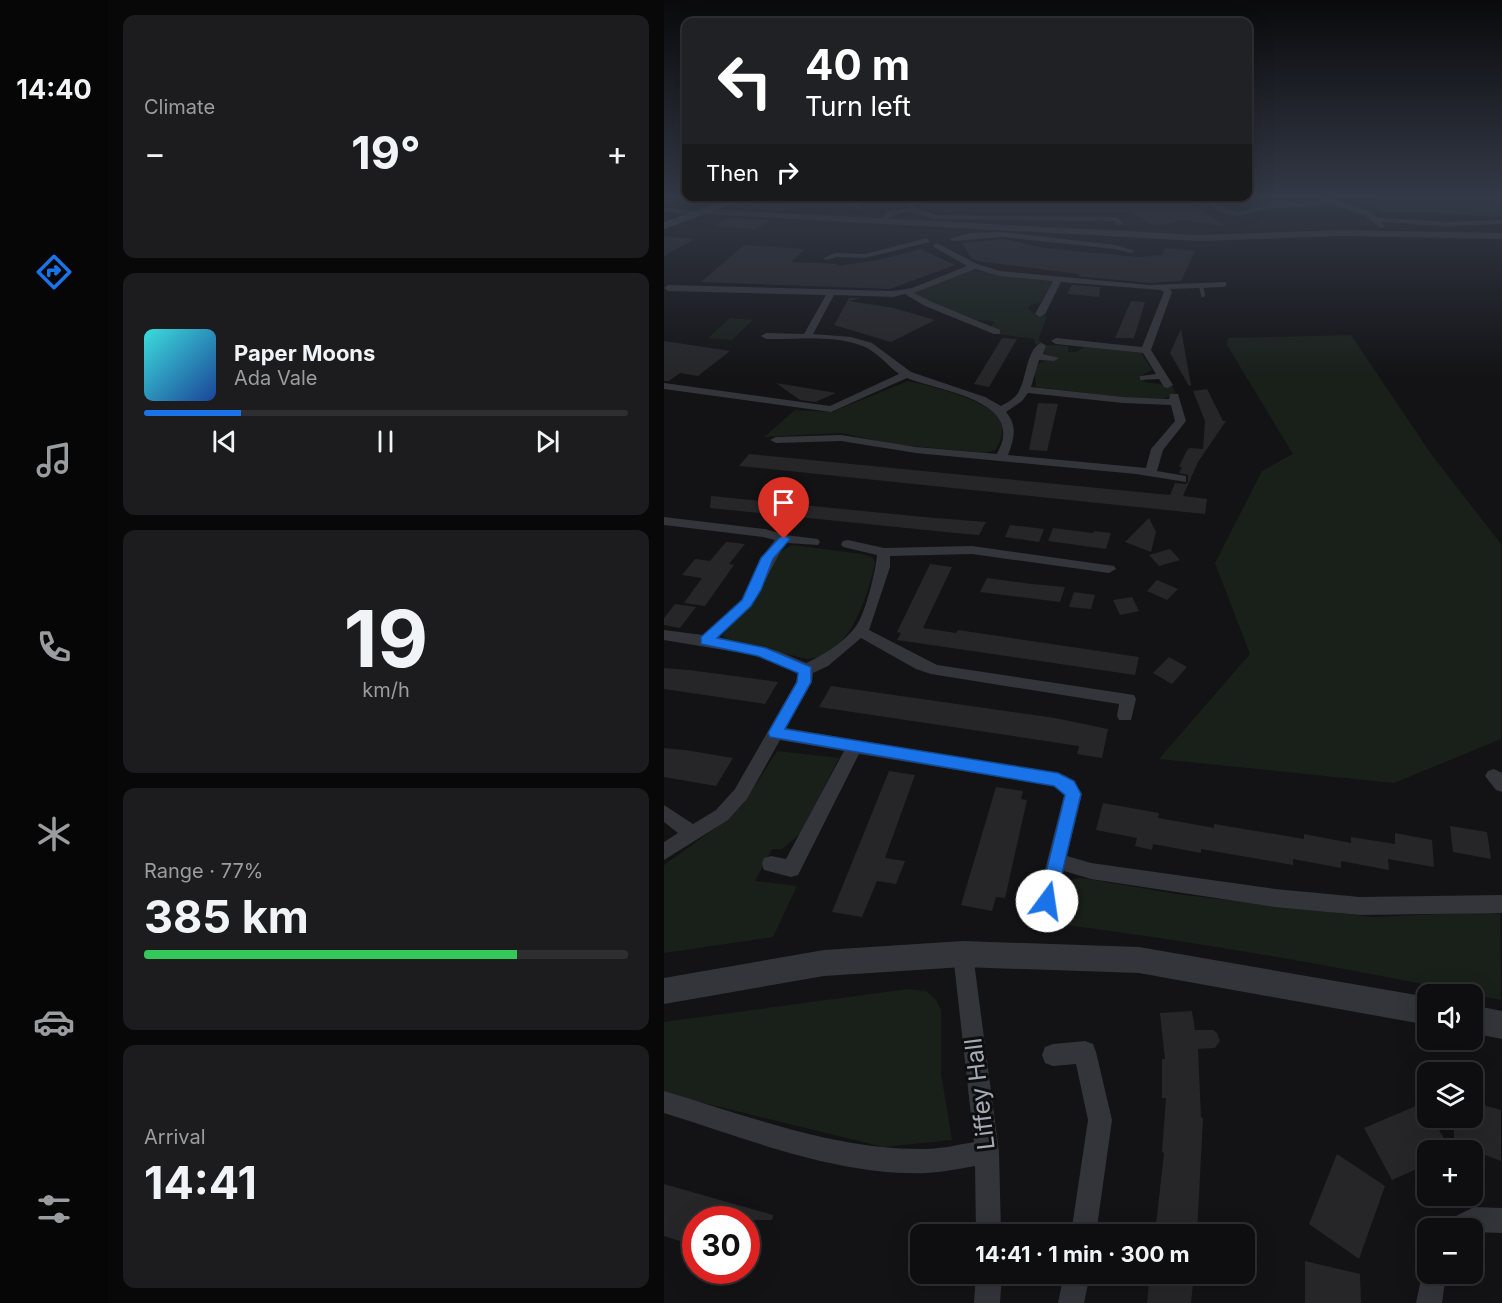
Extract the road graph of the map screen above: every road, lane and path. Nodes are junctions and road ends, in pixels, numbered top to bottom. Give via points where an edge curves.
1 (956, 256) edge
2 (974, 266) junction
3 (1059, 278) junction
4 (1223, 284) dead end
5 (668, 288) dead end
6 (1165, 289) junction
7 (907, 292) junction
8 (832, 293) junction
9 (1032, 307) dead end
10 (997, 332) dead end
11 (766, 336) dead end
12 (806, 338) junction
13 (1056, 341) dead end
14 (1146, 350) junction
15 (1054, 358) dead end
16 (907, 374) junction
17 (1144, 378) dead end
18 (664, 386) edge
19 (1027, 390) junction
20 (1002, 410) junction
21 (841, 438) junction
22 (776, 440) dead end
23 (833, 448) dead end
24 (1002, 457) junction
25 (1151, 472) junction
26 (1182, 479) dead end
27 (664, 520) edge
28 (784, 539) junction
29 (813, 542) dead end
30 (848, 544) dead end
31 (884, 552) junction
32 (1109, 569) dead end
33 (859, 632) junction
34 (664, 635) edge
35 (706, 640) junction
36 (806, 670) junction
37 (1125, 716) dead end
38 (775, 733) junction
39 (855, 746) junction
40 (664, 813) edge
41 (691, 833) junction
42 (664, 852) edge
43 (1058, 861) junction
44 (771, 864) dead end
45 (1047, 901) dead end
46 (1501, 904) edge
47 (963, 954) junction
48 (664, 991) edge
49 (1417, 1009) edge
50 (1483, 1021) edge
51 (1501, 1024) edge
52 (1053, 1055) dead end
53 (664, 1102) edge
54 (987, 1152) junction
55 (1483, 1220) edge
56 (1501, 1221) edge
57 (989, 1224) edge
58 (1084, 1224) edge
59 (989, 1284) edge
60 (1075, 1284) edge
61 (1432, 1284) edge
62 (987, 1303) edge
63 (1071, 1303) edge
64 (1429, 1303) edge

1 - 2 street
2 - 3 street via 1000,273
2 - 7 street
3 - 6 street
3 - 9 street via 1042,311
4 - 6 street via 1202,290
5 - 8 street via 687,292
6 - 14 street via 1168,292
7 - 8 street
7 - 10 street via 933,306 988,323
8 - 12 street
11 - 12 street
12 - 16 street via 865,343
13 - 14 street via 1073,347
14 - 17 street via 1165,380
15 - 19 street via 1039,352 1029,371
16 - 18 street via 831,410
16 - 20 street
19 - 20 street
19 - 25 street via 1123,400 1175,399 1181,421 1157,450
20 - 24 street via 1009,429 1008,446
21 - 22 street
21 - 23 street
21 - 24 street via 916,450
24 - 25 street
25 - 26 street
27 - 28 street via 764,532
28 - 29 street
28 - 35 street via 767,558 746,603
30 - 31 street
31 - 32 street via 972,550
31 - 33 street via 865,626
33 - 36 street via 823,662
33 - 37 street via 936,670 1128,699
34 - 35 street
35 - 36 street via 761,652
36 - 38 street via 804,682
38 - 39 street
38 - 41 street via 741,794 722,815
39 - 43 street via 1058,780 1073,794
39 - 44 street via 791,869
40 - 41 street
41 - 42 street
43 - 45 street
43 - 46 street via 1091,871 1286,899 1360,906
47 - 48 street via 824,963
47 - 49 street via 1139,960
47 - 54 street, Liffey Hall
50 - 51 street
52 - 58 street via 1084,1052 1100,1120
53 - 54 street via 811,1144 887,1160 925,1161
54 - 57 street, Liffey Hall
55 - 56 street
59 - 62 street
60 - 63 street
61 - 64 street

